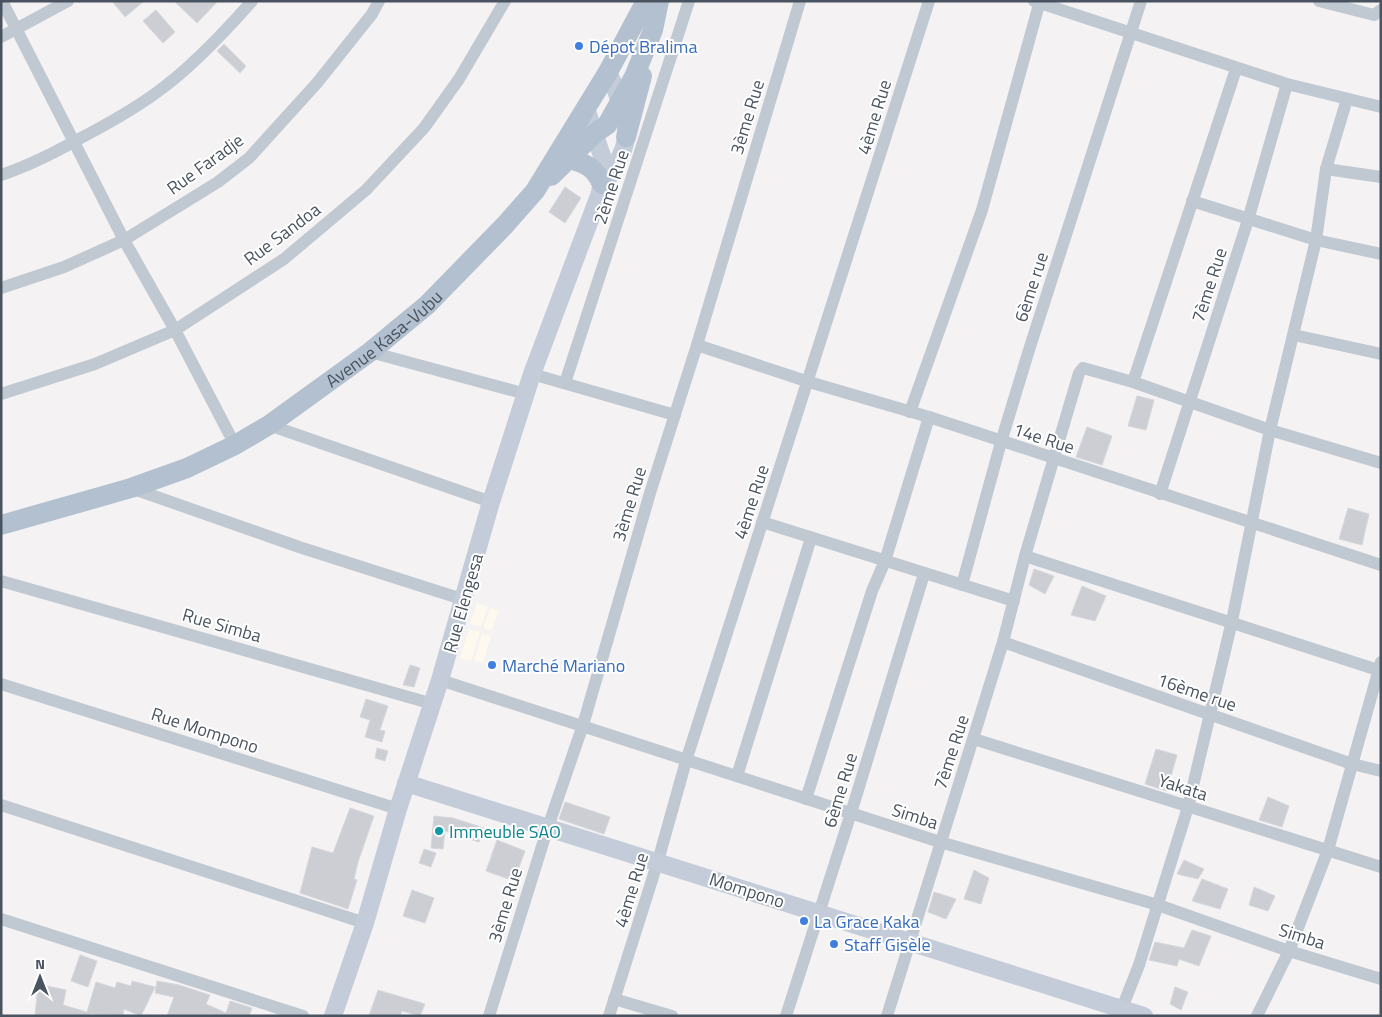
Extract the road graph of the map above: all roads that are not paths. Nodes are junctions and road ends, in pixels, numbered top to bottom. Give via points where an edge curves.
1 (2, 1) edge
2 (68, 1) edge
3 (252, 1) edge
4 (379, 1) edge
5 (506, 1) edge
6 (646, 1) edge
7 (659, 1) edge
8 (689, 1) edge
9 (800, 1) edge
10 (929, 1) edge
11 (1141, 1) edge
12 (1319, 1) edge
13 (1038, 2) edge
14 (1381, 10) edge
15 (18, 30) junction
16 (1132, 34) junction
17 (1, 37) edge
18 (649, 40) junction
19 (1236, 68) junction
20 (608, 72) junction
21 (1287, 84) junction
22 (1347, 99) junction
23 (620, 103) junction
24 (1381, 107) edge
25 (586, 108) junction
26 (596, 133) junction
27 (626, 137) junction
28 (74, 142) junction
29 (569, 160) junction
30 (1326, 169) junction
31 (1, 175) edge
32 (1381, 177) edge
33 (601, 189) junction
34 (535, 191) junction
35 (1192, 201) junction
36 (1248, 220) junction
37 (124, 240) junction
38 (1316, 240) junction
39 (1381, 254) edge
40 (1, 288) edge
41 (175, 330) junction
42 (1294, 335) junction
43 (697, 345) junction
44 (370, 352) junction
45 (1381, 354) edge
46 (532, 374) junction
47 (809, 382) junction
48 (1133, 382) junction
49 (565, 383) junction
50 (1, 394) edge
51 (526, 394) junction
52 (1190, 402) junction
53 (910, 412) junction
54 (675, 415) junction
55 (929, 417) junction
56 (269, 425) junction
57 (1270, 430) junction
58 (1001, 442) junction
59 (234, 445) junction
60 (1054, 459) junction
61 (1381, 463) edge
62 (131, 488) junction
63 (1160, 494) junction
64 (491, 502) junction
65 (762, 522) junction
66 (1250, 522) junction
67 (1, 524) edge
68 (811, 538) junction
69 (1026, 556) junction
70 (885, 561) junction
71 (1381, 565) edge
72 (924, 574) junction
73 (1, 582) edge
74 (962, 585) junction
75 (464, 600) junction
76 (1014, 601) junction
77 (1232, 621) junction
78 (1003, 642) junction
79 (1380, 668) edge
80 (440, 680) junction
81 (1, 684) edge
82 (432, 704) junction
83 (1209, 715) junction
84 (583, 725) junction
85 (974, 739) junction
86 (686, 761) junction
87 (1352, 764) junction
88 (1381, 771) edge
89 (737, 776) junction
90 (406, 783) junction
91 (806, 799) junction
92 (1, 805) edge
93 (1188, 807) junction
94 (398, 809) junction
95 (851, 813) junction
96 (548, 827) junction
97 (940, 842) junction
98 (1328, 850) junction
99 (658, 861) junction
100 (1381, 867) edge
101 (1158, 904) junction
102 (820, 913) junction
103 (1, 919) edge
104 (365, 924) junction
105 (910, 942) junction
106 (1289, 951) junction
107 (1381, 979) edge
108 (614, 999) junction
109 (1120, 1012) edge
110 (304, 1016) edge
111 (333, 1016) edge
112 (489, 1016) edge
113 (610, 1016) edge
114 (672, 1016) edge
115 (786, 1016) edge
116 (887, 1016) edge
117 (1144, 1016) edge
118 (1257, 1016) edge

1 - 15 street
2 - 15 street
3 - 28 street via 191,63 157,92
4 - 37 street, Rue Faradje via 318,83 249,158 218,182
5 - 41 street, Rue Sandoa via 459,79 424,128 366,190 284,259
6 - 20 main road, Avenue Kasa-Vubu
7 - 18 main road
8 - 49 street, 2ème Rue
9 - 43 street, 3ème Rue
10 - 47 street, 4ème Rue
11 - 16 street, 6ème rue
12 - 14 street via 1374,15
13 - 16 street
13 - 53 street via 982,210
15 - 17 street
15 - 28 street
16 - 19 street
16 - 58 street, 6ème rue
18 - 23 main road
18 - 27 main road via 636,106
19 - 21 street
19 - 35 street
20 - 23 street
20 - 25 main road, Avenue Kasa-Vubu
21 - 22 street
21 - 36 street, 7ème Rue
22 - 24 street
22 - 30 street
23 - 26 main road via 607,125
23 - 27 street
25 - 26 street
25 - 34 main road, Avenue Kasa-Vubu
26 - 29 main road
26 - 33 street via 604,162
27 - 33 street via 618,160
28 - 31 street via 26,167
28 - 37 street
29 - 33 main road via 588,165 598,175
29 - 34 main road
30 - 32 street
30 - 38 street
33 - 46 street, Rue Elengesa
34 - 44 main road, Avenue Kasa-Vubu via 427,305
35 - 36 street
35 - 48 street
36 - 38 street
36 - 52 street, 7ème Rue
37 - 40 street, Rue Faradje via 64,267
37 - 41 street
38 - 39 street
38 - 42 street
41 - 50 street, Rue Sandoa via 96,364
41 - 59 street
42 - 45 street
42 - 57 street
43 - 47 street, 14e Rue
43 - 54 street, 3ème Rue
44 - 51 street
44 - 56 main road, Avenue Kasa-Vubu
46 - 49 street
46 - 51 street, Rue Elengesa
47 - 53 street, 14e Rue
47 - 65 street, 4ème Rue
48 - 52 street
48 - 60 street, 7ème Rue via 1083,368
49 - 54 street
51 - 64 street, Rue Elengesa
52 - 57 street
52 - 63 street, 7ème Rue
53 - 55 street, 14e Rue
54 - 84 street, 3ème Rue
55 - 58 street, 14e Rue
55 - 70 street
56 - 59 main road, Avenue Kasa-Vubu
56 - 64 street
57 - 61 street
57 - 66 street
58 - 60 street, 14e Rue
58 - 74 street, 6ème rue
59 - 62 main road, Avenue Kasa-Vubu via 187,468
60 - 63 street, 14e Rue
60 - 69 street, 7ème Rue
62 - 67 main road, Avenue Kasa-Vubu
62 - 75 street
63 - 66 street, 14e Rue
64 - 75 street, Rue Elengesa
65 - 68 street
65 - 86 street, 4ème Rue
66 - 71 street, 14e Rue
66 - 77 street
68 - 70 street
68 - 89 street
69 - 76 street, 7ème Rue
69 - 77 street
70 - 72 street
70 - 91 street via 866,609
72 - 74 street
72 - 95 street, 6ème Rue
73 - 82 street, Rue Simba
74 - 76 street
75 - 80 street, Rue Elengesa
76 - 78 street, 7ème Rue
77 - 79 street
77 - 83 street
78 - 83 street, 16ème rue
78 - 85 street, 7ème Rue
79 - 87 street
80 - 82 street, Rue Elengesa
80 - 84 street, Simba
81 - 94 street, Rue Mompono
82 - 90 street, Rue Elengesa
83 - 87 street, 16ème rue
83 - 93 street
84 - 86 street, Simba
84 - 96 street, 3ème Rue
85 - 93 street, Yakata
85 - 97 street, 7ème Rue
86 - 89 street, Simba
86 - 99 street, 4ème Rue
87 - 88 street, 16ème rue
87 - 98 street
89 - 91 street, Simba
90 - 94 street, Rue Elengesa
90 - 96 street, Mompono
91 - 95 street, Simba
92 - 104 street
93 - 98 street, Yakata
93 - 101 street
94 - 104 street, Rue Elengesa
95 - 97 street, Simba
95 - 102 street, 6ème Rue
96 - 99 street, Mompono
96 - 112 street, 3ème Rue
97 - 101 street, Simba
97 - 105 street, 7ème Rue
98 - 100 street, Yakata
98 - 106 street
99 - 102 street, Mompono
99 - 108 street, 4ème Rue
101 - 106 street, Simba
101 - 109 street
102 - 105 street, Mompono
102 - 115 street, 6ème Rue
103 - 110 street
104 - 111 street, Rue Elengesa
105 - 109 street, Mompono
105 - 116 street, 7ème Rue
106 - 107 street, Simba
106 - 118 street
108 - 113 street, 4ème Rue
108 - 114 street
109 - 117 street, Mompono

